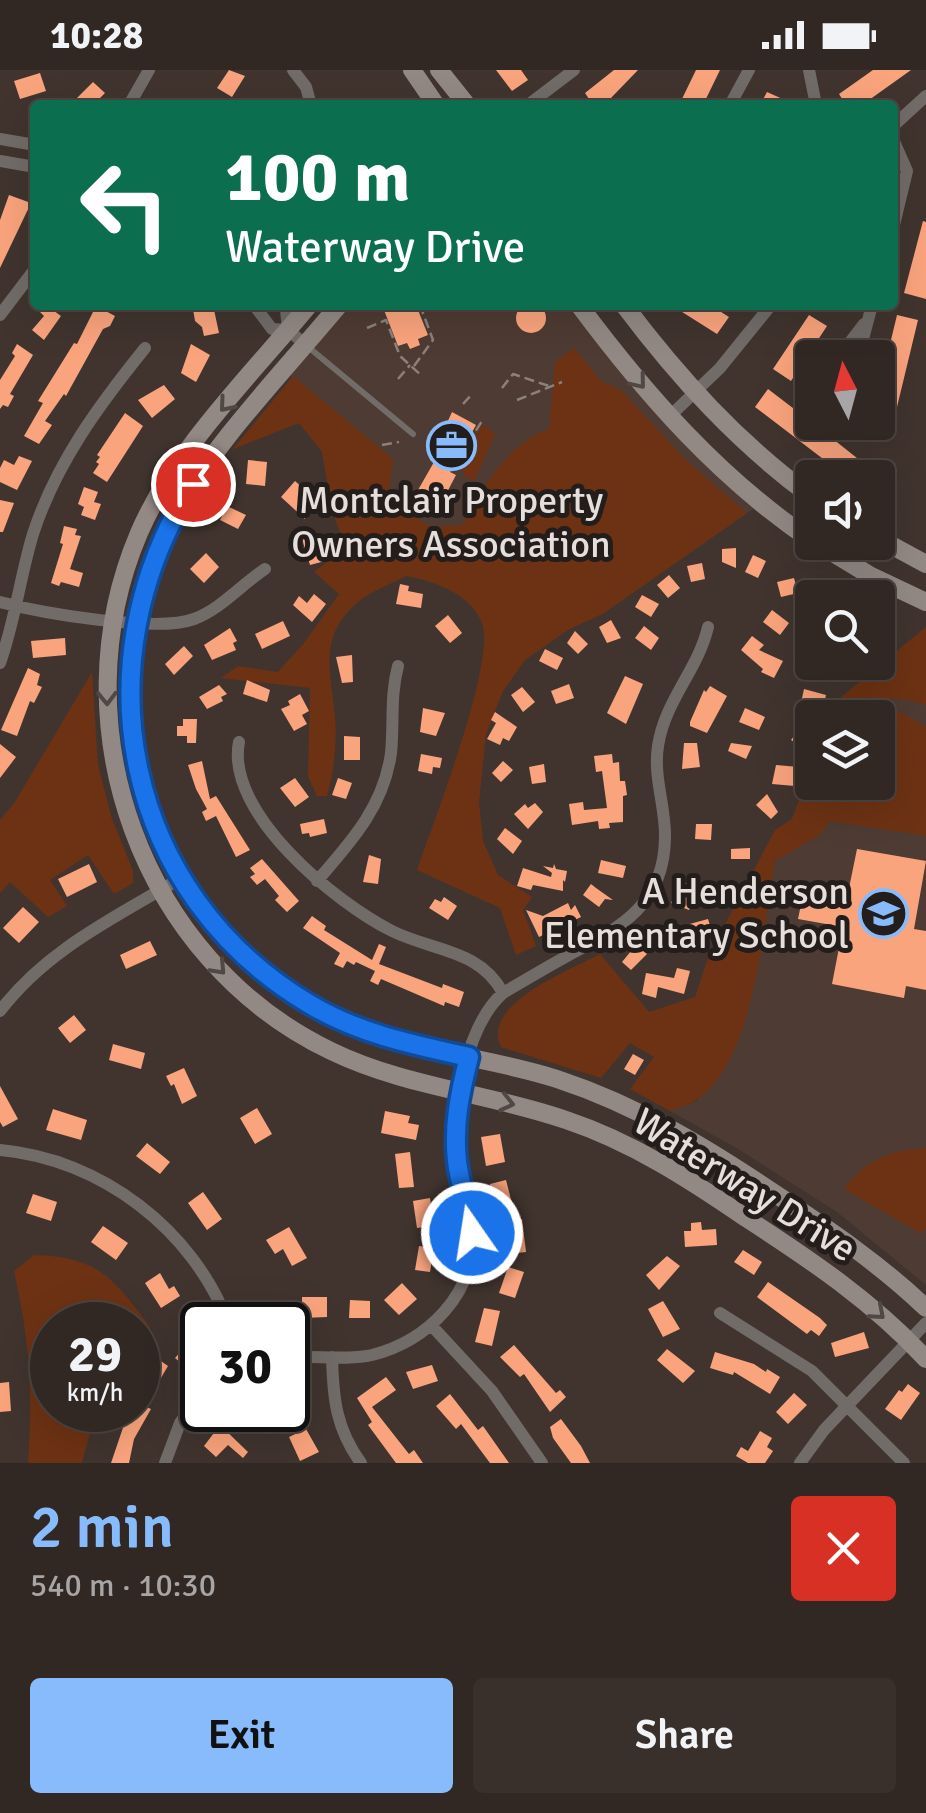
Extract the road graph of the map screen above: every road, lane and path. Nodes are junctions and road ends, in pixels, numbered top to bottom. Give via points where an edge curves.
1 (149, 70) edge
2 (294, 70) edge
3 (439, 70) edge
4 (574, 70) edge
5 (749, 70) edge
6 (809, 70) edge
7 (556, 75) edge
8 (418, 78) edge
9 (926, 96) edge
10 (132, 100) edge
11 (310, 100) edge
12 (430, 100) edge
13 (463, 100) edge
14 (533, 100) edge
15 (733, 100) edge
16 (815, 100) edge
17 (898, 122) edge
18 (0, 139) edge
19 (30, 144) edge
20 (898, 151) edge
21 (0, 161) edge
22 (30, 166) edge
23 (898, 208) edge
24 (30, 274) edge
25 (5, 299) edge
26 (258, 310) edge
27 (286, 310) edge
28 (305, 310) edge
29 (335, 310) edge
30 (422, 310) edge
31 (583, 310) edge
32 (628, 310) edge
33 (763, 310) edge
34 (871, 311) edge
35 (0, 315) edge
36 (366, 328) dead end
37 (288, 330) junction
38 (851, 340) edge
39 (863, 340) edge
40 (306, 345) junction
41 (145, 348) dead end
42 (412, 366) junction
43 (422, 376) dead end
44 (398, 379) dead end
45 (562, 382) dead end
46 (552, 386) junction
47 (502, 388) dead end
48 (537, 392) junction
49 (473, 393) dead end
50 (694, 393) junction
51 (541, 398) dead end
52 (517, 400) dead end
53 (463, 404) dead end
54 (669, 417) junction
55 (482, 422) dead end
56 (413, 434) dead end
57 (399, 442) dead end
58 (382, 445) dead end
59 (460, 456) dead end
60 (795, 483) edge
61 (795, 527) edge
62 (895, 547) edge
63 (844, 560) edge
64 (926, 564) edge
65 (265, 569) dead end
66 (0, 602) edge
67 (926, 602) edge
68 (15, 606) junction
69 (113, 620) junction
70 (136, 622) junction
71 (708, 627) dead end
72 (0, 663) edge
73 (398, 666) dead end
74 (238, 742) dead end
75 (181, 878) junction
76 (317, 881) junction
77 (160, 890) junction
78 (503, 993) junction
79 (0, 1011) edge
80 (469, 1057) junction
81 (460, 1092) junction
82 (0, 1150) edge
83 (218, 1302) edge
84 (926, 1308) edge
85 (720, 1312) dead end
86 (926, 1323) edge
87 (432, 1325) junction
88 (910, 1342) junction
89 (310, 1356) edge
90 (332, 1357) junction
91 (926, 1359) edge
92 (848, 1405) junction
93 (180, 1423) edge
94 (165, 1463) edge
95 (361, 1463) edge
96 (542, 1463) edge
97 (800, 1463) edge
98 (904, 1463) edge

1 - 10 street
2 - 11 street
3 - 13 main road
4 - 7 street
5 - 15 street
6 - 16 street
7 - 14 street
8 - 12 main road
9 - 17 street
18 - 19 street
20 - 23 street via 907,171
21 - 22 street
24 - 25 street
25 - 35 street
26 - 37 street via 272,329
27 - 37 street
28 - 37 main road, Waterway Drive
29 - 40 main road, Waterway Drive
30 - 42 path via 433,340
31 -> 54 main road
32 - 50 main road
33 - 50 street via 744,341
34 - 38 street
34 - 39 street
36 - 42 path via 386,320 400,356
37 - 40 street
37 -> 69 main road, Waterway Drive via 162,488 130,557
40 - 56 lane
40 - 70 main road, Waterway Drive via 173,515
41 - 68 street via 66,460 33,534
42 - 43 path
42 - 44 path
45 - 46 path
46 - 47 path via 513,374
46 - 48 path
48 - 51 path
48 - 52 path
49 - 53 path
50 - 54 street
50 - 60 main road
54 - 61 main road
55 - 59 path
57 - 58 path
62 - 64 main road
63 - 67 main road
65 - 70 street via 192,620
66 - 68 street
68 - 69 street
68 - 72 street
69 - 70 street
69 -> 77 main road, Waterway Drive via 106,672 113,768
70 - 75 main road, Waterway Drive via 130,699 136,760 155,826
71 - 78 street via 658,744 665,838 655,884 615,930
73 - 76 street via 379,797
74 - 76 street via 238,768 257,811
75 - 77 street
75 - 80 main road, Waterway Drive via 242,954 304,1000 370,1033
76 - 78 street via 392,931 477,962
77 - 79 street via 60,951
77 -> 81 main road, Waterway Drive via 212,962 278,1020 360,1064
78 - 80 street via 483,1015
80 - 81 street
80 - 84 main road, Waterway Drive via 598,1093 676,1130 846,1242
81 - 87 street via 457,1160 470,1216 470,1264 456,1296
81 -> 88 main road, Waterway Drive via 569,1121 682,1174 822,1268
82 - 83 street via 75,1168 132,1200 192,1259
85 - 92 street via 798,1361
86 - 88 street
87 - 90 street via 390,1350
87 - 96 street via 492,1391
88 - 91 main road, Waterway Drive
88 - 92 street
89 - 90 street
90 - 95 street via 336,1417
92 - 97 street
92 - 98 street
93 - 94 street

